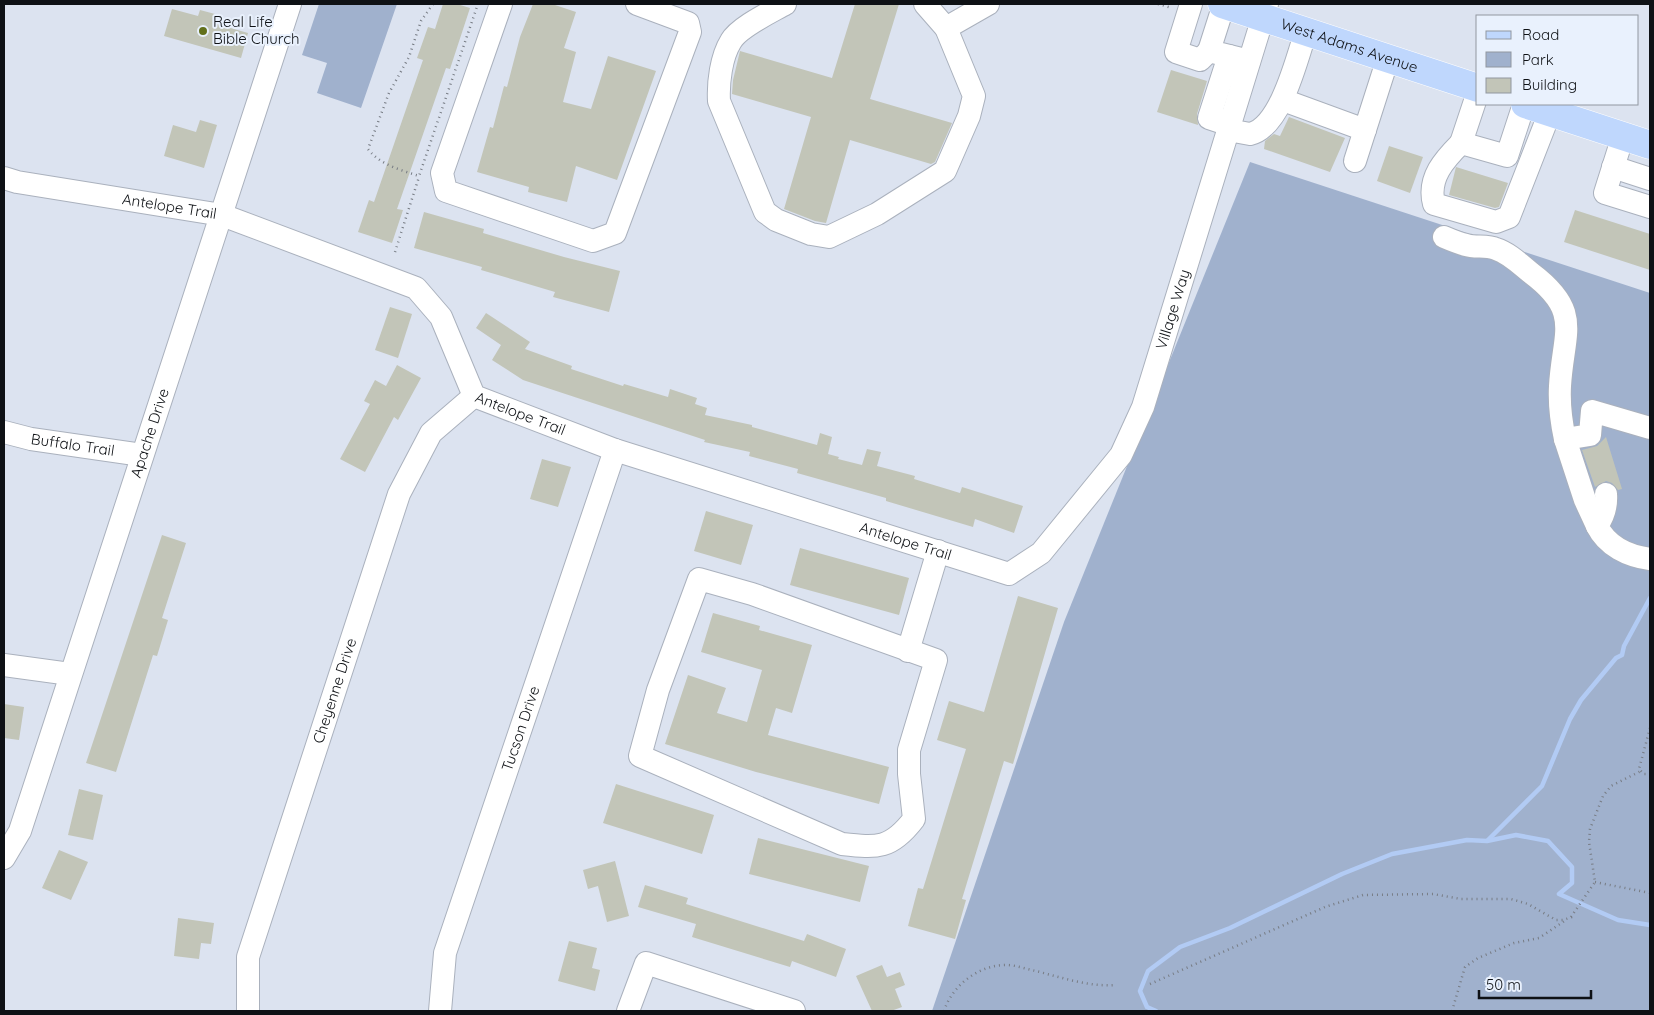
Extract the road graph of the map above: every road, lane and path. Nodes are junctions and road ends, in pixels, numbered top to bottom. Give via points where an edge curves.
1 (290, 4) edge
2 (433, 4) edge
3 (478, 4) edge
4 (502, 4) edge
5 (785, 4) edge
6 (926, 4) edge
7 (988, 4) edge
8 (1158, 4) edge
9 (1223, 4) edge
10 (648, 6) edge
11 (1184, 7) edge
12 (1265, 10) edge
13 (946, 28) junction
14 (1306, 31) junction
15 (1229, 56) junction
16 (1388, 58) junction
17 (1476, 87) edge
18 (1476, 98) edge
19 (1283, 100) junction
20 (1533, 106) edge
21 (1229, 128) junction
22 (1365, 130) junction
23 (1623, 136) junction
24 (1461, 143) junction
25 (1650, 145) edge
26 (1355, 161) dead end
27 (1612, 168) junction
28 (420, 176) junction
29 (4, 178) edge
30 (1650, 179) edge
31 (1650, 207) edge
32 (222, 215) junction
33 (1444, 237) dead end
34 (395, 252) dead end
35 (474, 396) junction
36 (1650, 428) edge
37 (4, 432) edge
38 (1565, 439) junction
39 (615, 450) junction
40 (142, 454) junction
41 (1606, 494) dead end
42 (1597, 526) junction
43 (938, 551) junction
44 (1650, 559) edge
45 (1009, 574) joint
46 (908, 651) junction
47 (4, 664) edge
48 (70, 674) junction
49 (1650, 728) edge
50 (1641, 771) junction
51 (1650, 774) edge
52 (4, 858) edge
53 (1595, 882) junction
54 (1650, 893) edge
55 (1572, 917) junction
56 (1150, 984) dead end
57 (1116, 985) dead end
58 (248, 1011) edge
59 (440, 1011) edge
60 (628, 1011) edge
61 (794, 1011) edge
62 (944, 1011) edge
63 (1452, 1011) edge

1 - 32 street, Apache Drive
2 - 28 path via 420,21 409,57 389,93 368,149 386,164
3 - 28 path
4 - 10 street via 442,173 446,191 594,241 615,234 690,32 688,23
5 - 13 street via 731,40 718,88 719,101 765,212 791,228 828,237 877,214 945,172 974,96
6 - 13 street
7 - 13 street
8 - 11 path
9 - 12 main road, West Adams Avenue
9 - 15 street
11 - 15 street via 1176,52 1200,60
12 - 14 main road, West Adams Avenue
12 - 15 street, Village Way
14 - 16 main road, West Adams Avenue
14 - 19 street
15 - 21 street, Village Way
16 - 17 main road, West Adams Avenue
16 - 22 street
18 - 24 street
19 - 21 street via 1257,133
19 - 22 street
20 - 23 main road
20 - 24 street via 1507,156
20 - 24 street via 1509,217 1496,222 1434,204 1432,194 1441,163
21 - 45 street, Village Way via 1143,407 1121,455 1041,553
22 - 26 street
23 - 25 main road
23 - 27 street
27 - 30 street
27 - 31 street via 1605,192
28 - 34 path
29 - 32 street, Antelope Trail
32 - 35 street, Antelope Trail via 416,288 441,317
32 - 40 street, Apache Drive
33 - 38 street via 1466,245 1496,249 1551,289 1562,304 1568,333 1560,384 1560,413
35 - 39 street, Antelope Trail
35 - 58 street, Cheyenne Drive via 431,433 399,494 248,957
36 - 38 street via 1592,411 1590,435
37 - 40 street, Buffalo Trail via 31,439
38 - 42 street
39 - 43 street, Antelope Trail
39 - 59 street, Tucson Drive via 445,953
40 - 48 street, Apache Drive
41 - 42 street via 1605,511
42 - 44 street via 1602,536 1615,547
43 - 45 street, Antelope Trail
43 - 46 street
46 - 46 street via 936,660 909,750 914,819 901,836 875,847 842,844 640,756 658,690 699,579 752,594
47 - 48 street
48 - 52 street, Apache Drive via 20,831
49 - 50 path
50 - 51 path
50 - 53 path via 1611,786 1603,796 1590,829
53 - 54 path
53 - 55 path
55 - 56 path via 1556,920 1528,904 1511,900 1461,899 1433,894 1363,896 1324,907
55 - 63 path via 1539,938 1514,943 1478,958 1465,968
57 - 62 path via 1100,986 1006,965 986,969 963,982 954,990
60 - 61 street via 646,964

